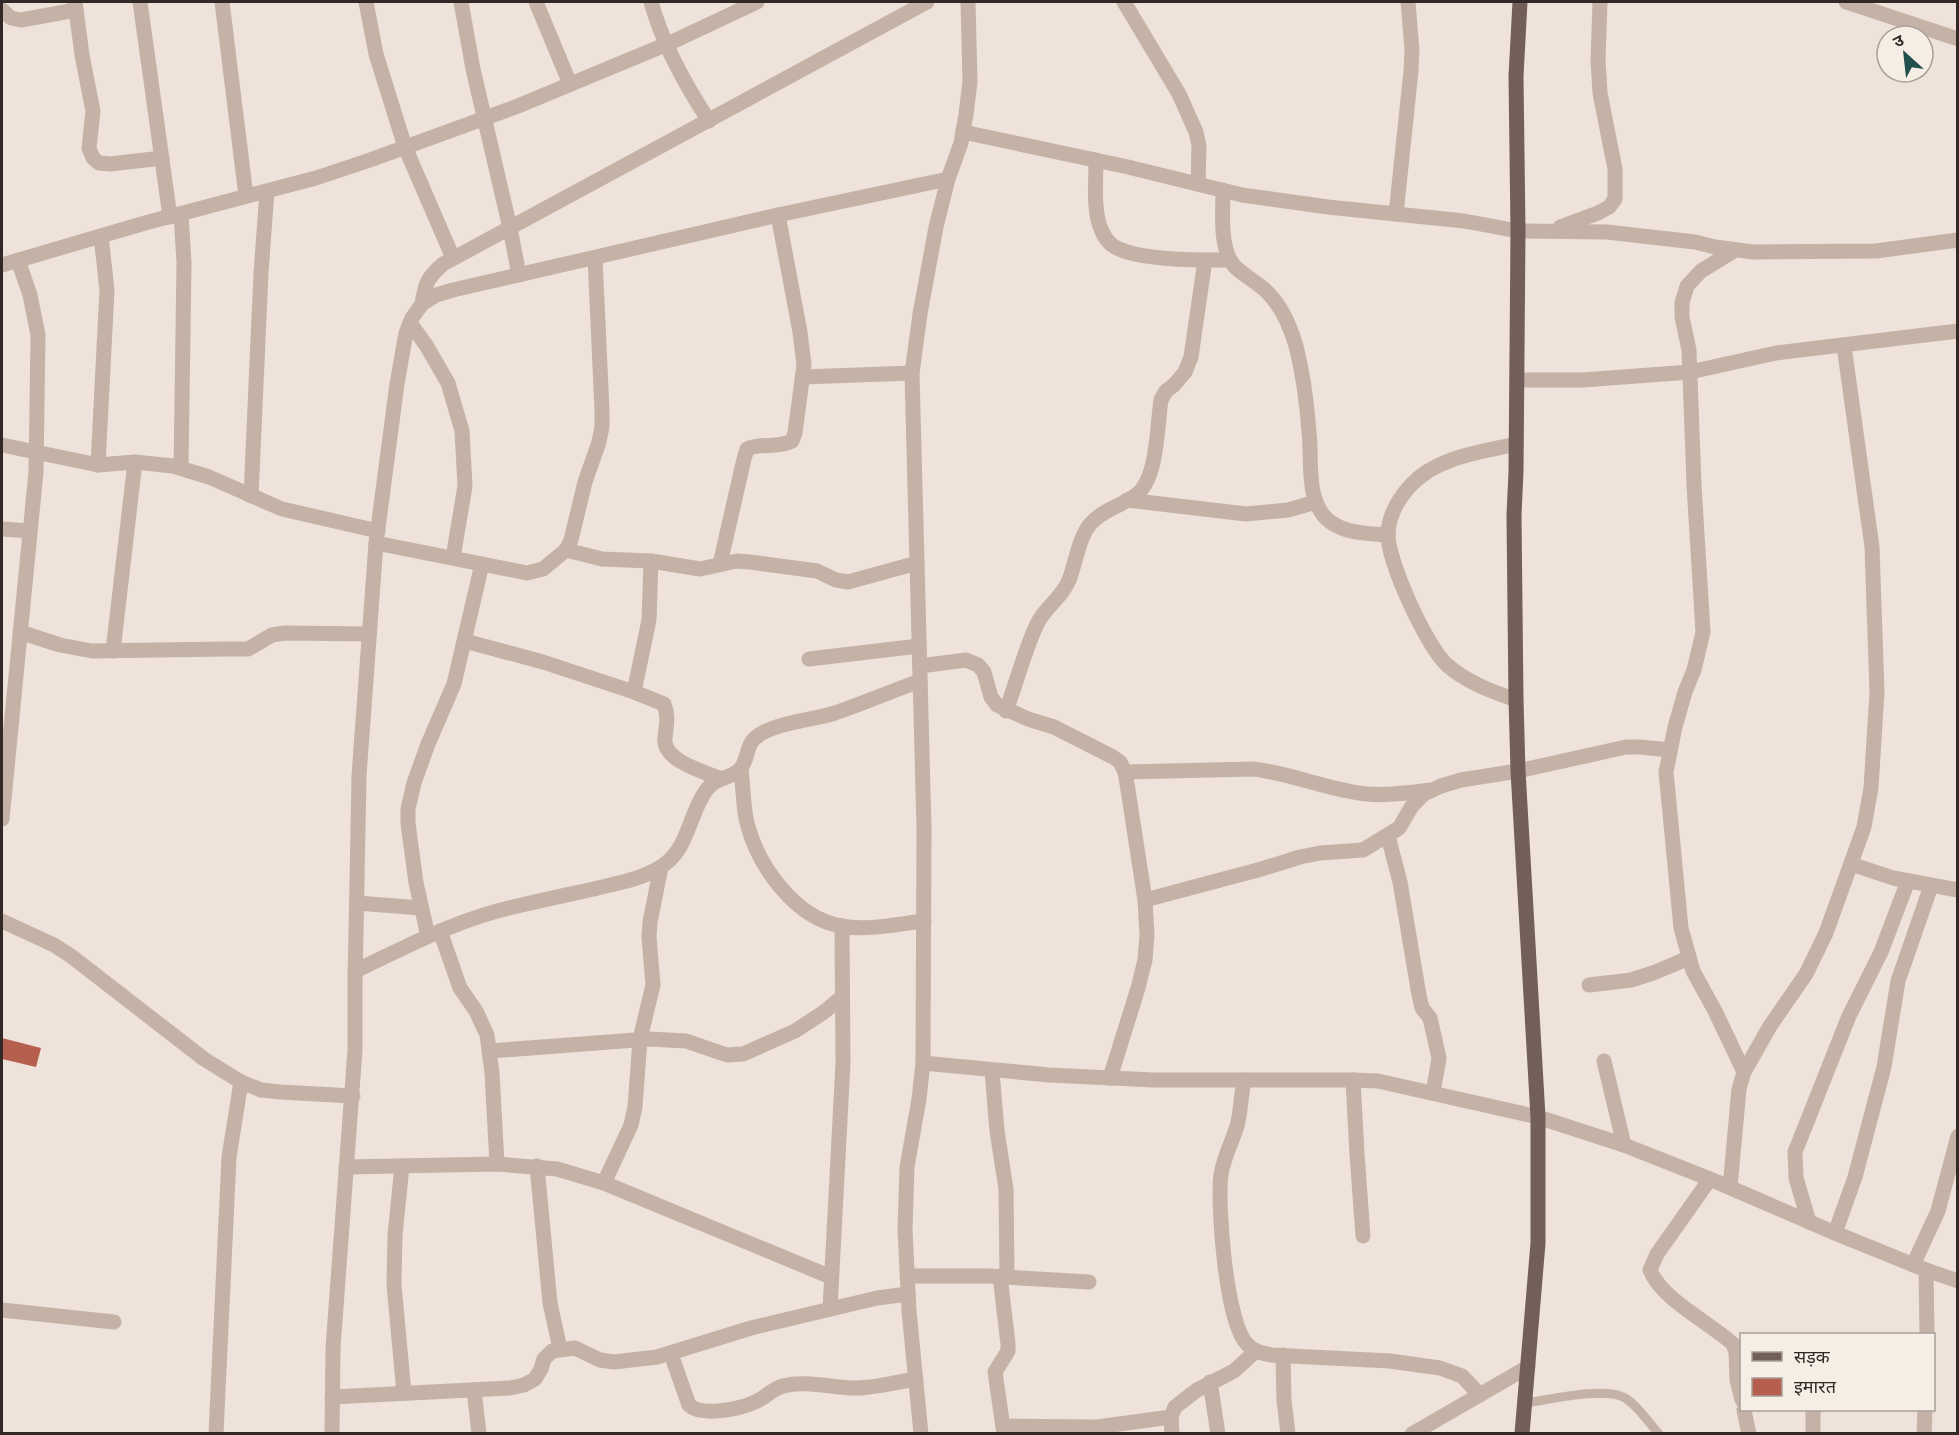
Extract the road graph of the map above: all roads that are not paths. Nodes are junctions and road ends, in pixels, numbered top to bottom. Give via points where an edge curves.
1 (140, 2) edge
2 (222, 2) edge
3 (366, 2) edge
4 (461, 2) edge
5 (536, 2) edge
6 (651, 2) edge
7 (757, 2) edge
8 (927, 2) edge
9 (968, 2) edge
10 (1124, 2) edge
11 (1408, 2) edge
12 (1520, 2) edge
13 (1600, 2) edge
14 (1852, 3) edge
15 (76, 6) edge
16 (2, 11) edge
17 (1958, 39) edge
18 (666, 45) junction
19 (570, 84) junction
20 (485, 118) junction
21 (709, 121) junction
22 (963, 132) junction
23 (405, 147) junction
24 (162, 158) junction
25 (1096, 160) junction
26 (948, 179) junction
27 (1198, 184) junction
28 (1223, 190) junction
29 (267, 191) junction
30 (246, 196) junction
31 (1396, 214) junction
32 (176, 215) junction
33 (778, 215) junction
34 (510, 228) junction
35 (1518, 231) junction
36 (1549, 231) junction
37 (101, 236) junction
38 (1958, 240) edge
39 (1735, 250) junction
40 (453, 258) junction
41 (595, 258) junction
42 (18, 260) junction
43 (1204, 260) junction
44 (1230, 260) junction
45 (2, 265) edge
46 (519, 275) junction
47 (422, 304) junction
48 (410, 323) junction
49 (1958, 331) edge
50 (1844, 346) junction
51 (1690, 372) junction
52 (912, 373) junction
53 (802, 377) junction
54 (1517, 380) junction
55 (1516, 444) junction
56 (2, 445) edge
57 (36, 452) junction
58 (135, 462) junction
59 (98, 465) junction
60 (181, 468) junction
61 (251, 496) junction
62 (1127, 500) junction
63 (1316, 502) junction
64 (2, 529) edge
65 (30, 531) junction
66 (1388, 535) junction
67 (377, 537) junction
68 (566, 550) junction
69 (453, 558) junction
70 (651, 561) junction
71 (917, 563) junction
72 (482, 564) junction
73 (720, 564) junction
74 (20, 632) junction
75 (369, 634) junction
76 (465, 641) junction
77 (919, 646) junction
78 (113, 651) junction
79 (809, 660) dead end
80 (920, 673) junction
81 (634, 692) junction
82 (1516, 700) junction
83 (1006, 711) junction
84 (1670, 750) junction
85 (741, 769) junction
86 (1518, 771) junction
87 (1125, 772) junction
88 (719, 778) junction
89 (1432, 790) junction
90 (2, 819) edge
91 (1388, 836) junction
92 (1851, 864) junction
93 (661, 867) junction
94 (1908, 881) junction
95 (1931, 886) junction
96 (1958, 890) edge
97 (1145, 900) junction
98 (357, 903) junction
99 (421, 908) junction
100 (2, 921) edge
101 (924, 921) junction
102 (842, 926) junction
103 (434, 934) junction
104 (1689, 958) junction
105 (355, 971) junction
106 (1589, 985) dead end
107 (842, 997) junction
108 (640, 1039) junction
109 (490, 1051) junction
110 (1604, 1061) dead end
111 (923, 1063) junction
112 (992, 1071) junction
113 (1744, 1072) junction
114 (1110, 1078) junction
115 (1244, 1080) junction
116 (1353, 1080) junction
117 (241, 1082) junction
118 (1433, 1093) junction
119 (353, 1096) junction
120 (1538, 1117) junction
121 (1958, 1136) edge
122 (1624, 1145) junction
123 (497, 1164) junction
124 (402, 1166) junction
125 (537, 1166) junction
126 (346, 1167) junction
127 (1710, 1179) junction
128 (604, 1183) junction
129 (1730, 1187) junction
130 (1809, 1222) junction
131 (1835, 1233) junction
132 (1363, 1236) dead end
133 (1919, 1267) junction
134 (907, 1275) junction
135 (831, 1277) junction
136 (1003, 1277) junction
137 (1958, 1281) edge
138 (1089, 1282) dead end
139 (908, 1294) junction
140 (830, 1309) junction
141 (2, 1310) edge
142 (114, 1322) dead end
143 (1927, 1333) edge
144 (560, 1349) junction
145 (1256, 1351) junction
146 (671, 1354) junction
147 (1283, 1355) junction
148 (1528, 1367) junction
149 (916, 1379) junction
150 (1210, 1382) junction
151 (474, 1390) junction
152 (1740, 1392) edge
153 (404, 1393) junction
154 (1480, 1395) junction
155 (332, 1397) junction
156 (1526, 1403) junction
157 (1744, 1411) edge
158 (1813, 1411) edge
159 (1925, 1411) edge
160 (1171, 1417) junction
161 (1004, 1430) edge
162 (1053, 1430) edge
163 (216, 1434) edge
164 (332, 1434) edge
165 (479, 1434) edge
166 (921, 1434) edge
167 (1172, 1434) edge
168 (1218, 1434) edge
169 (1288, 1434) edge
170 (1412, 1434) edge
171 (1522, 1434) edge
172 (1659, 1434) edge
173 (1749, 1434) edge
174 (1813, 1434) edge
175 (1924, 1434) edge

1 - 24 street
2 - 30 street
3 - 23 street via 376,54
4 - 20 street
5 - 19 street
6 - 18 street
7 - 18 street
8 - 21 street
9 - 22 street via 970,82
10 - 27 street via 1179,94 1196,132
11 - 31 street via 1411,71
12 - 35 main road via 1516,76
13 - 36 street via 1600,93 1615,169 1615,200 1598,213
14 - 17 street
15 - 16 street via 21,20
15 - 24 street via 93,111 89,148 93,158 110,164
18 - 19 street
18 - 21 street
19 - 20 street
20 - 23 street
20 - 34 street
21 - 34 street
22 - 25 street
22 - 26 street
23 - 29 street
23 - 40 street
24 - 32 street
25 - 27 street
25 - 43 street via 1097,217 1108,242 1133,254
26 - 33 street
26 - 52 street via 929,264
27 - 28 street
28 - 31 street
28 - 44 street via 1223,233
29 - 30 street
29 - 61 street
30 - 32 street
31 - 35 street
32 - 37 street
32 - 60 street via 184,263
33 - 41 street
33 - 53 street via 803,350
34 - 40 street
34 - 46 street
35 - 36 street
35 - 54 main road
36 - 39 street via 1607,232
37 - 42 street
37 - 59 street via 107,290
38 - 39 street via 1876,251
39 - 51 street via 1701,271 1686,286 1682,317
40 - 47 street via 429,276
41 - 46 street
41 - 68 street via 602,427
42 - 45 street
42 - 57 street via 38,335
43 - 44 street
43 - 62 street via 1191,357 1185,372 1161,400 1147,481
44 - 63 street via 1273,297 1288,323 1305,394
46 - 47 street via 436,295
47 - 48 street
48 - 67 street via 397,384
48 - 69 street via 448,383 462,431 465,486
49 - 50 street
50 - 51 street via 1776,353
50 - 92 street via 1872,547 1877,692 1871,788 1864,827
51 - 54 street via 1583,380
51 - 84 street via 1703,632
52 - 53 street
52 - 71 street
53 - 73 street via 792,441 747,449
54 - 55 main road
55 - 66 street via 1434,467 1412,483 1398,501
55 - 82 main road
56 - 57 street
57 - 59 street
57 - 65 street
58 - 59 street
58 - 60 street
58 - 78 street
60 - 61 street
61 - 67 street
62 - 63 street via 1246,514 1288,510
62 - 83 street via 1094,520 1085,531 1062,594 1036,625
63 - 66 street via 1335,526 1352,532
64 - 65 street
65 - 74 street
66 - 82 street via 1394,563 1419,622 1445,664 1483,689
67 - 69 street
67 - 75 street
68 - 70 street via 602,559
68 - 72 street via 536,572
69 - 72 street
70 - 73 street via 700,568
70 - 81 street via 649,620
71 - 73 street via 848,582 805,569 737,561
71 - 77 street
72 - 76 street
74 - 78 street via 77,650
74 - 90 street
75 - 78 street via 285,633 241,650
75 - 98 street via 359,776
76 - 81 street
76 - 99 street via 454,684 428,744 408,809
77 - 79 street
77 - 80 street
80 - 83 street via 966,660 978,665 991,697
80 - 85 street via 835,713 759,734 752,741
80 - 101 street
81 - 88 street via 664,705 666,750 688,766
82 - 86 main road
83 - 87 street via 1097,747 1120,762
84 - 86 street via 1626,747
84 - 104 street via 1667,793 1681,928
85 - 88 street
85 - 102 street via 746,820 774,879 787,896 813,916
86 - 89 street via 1461,780
86 - 120 main road
87 - 89 street via 1253,769 1367,794
87 - 97 street
88 - 93 street via 704,793 680,849
89 - 91 street via 1412,806 1399,828
91 - 97 street via 1363,850 1300,857
91 - 118 street via 1422,1008 1430,1018 1436,1038 1439,1058
92 - 94 street
92 - 113 street via 1806,974
93 - 103 street via 631,880 495,912
93 - 108 street via 650,922 653,985
94 - 95 street
94 - 130 street via 1795,1152 1796,1178
95 - 96 street
95 - 131 street via 1899,981 1884,1067 1855,1177
97 - 114 street via 1145,960
98 - 99 street
98 - 105 street
99 - 103 street
100 - 117 street via 71,956 204,1059
101 - 102 street via 881,927
101 - 111 street
102 - 107 street
103 - 105 street
103 - 109 street via 483,1024
104 - 106 street via 1631,980
104 - 113 street
105 - 119 street
107 - 108 street via 795,1031 743,1054 727,1055 686,1041
107 - 135 street via 843,1063
108 - 109 street
108 - 128 street via 631,1125
109 - 123 street
110 - 122 street
111 - 112 street
111 - 134 street via 907,1167
112 - 114 street
112 - 136 street via 1006,1189
113 - 129 street
114 - 115 street
115 - 116 street
115 - 145 street via 1239,1114 1222,1172 1220,1216 1228,1290 1240,1334
116 - 118 street via 1378,1081
116 - 132 street
117 - 119 street via 261,1090
117 - 163 street via 229,1157
118 - 120 street
119 - 126 street
120 - 122 street
120 - 148 main road via 1538,1243
121 - 133 street
122 - 127 street
123 - 124 street
123 - 125 street
124 - 126 street
124 - 153 street via 394,1285
125 - 128 street
125 - 144 street via 550,1303
126 - 155 street
127 - 129 street
127 - 152 street via 1650,1270 1666,1293 1733,1344
128 - 135 street
129 - 130 street
130 - 131 street
131 - 133 street
133 - 137 street
133 - 143 street
134 - 136 street
134 - 139 street
135 - 140 street
136 - 138 street
136 - 161 street via 1008,1351 995,1372
139 - 140 street
139 - 149 street
140 - 146 street via 735,1332
141 - 142 street
144 - 146 street via 575,1348 614,1362
144 - 151 street via 544,1359 535,1379 524,1385
145 - 147 street
145 - 150 street via 1234,1371
146 - 149 street via 689,1405 702,1412 754,1403 793,1384 855,1388
147 - 154 street via 1440,1368 1462,1376
147 - 169 street
148 - 154 street
148 - 156 main road
149 - 166 street
150 - 160 street via 1174,1407
150 - 168 street
151 - 153 street
151 - 165 street
153 - 155 street
154 - 170 street
155 - 164 street
156 - 171 main road
156 - 172 lane via 1581,1395 1623,1396
157 - 173 street
158 - 174 street
159 - 175 street
160 - 162 street
160 - 167 street
161 - 162 street

